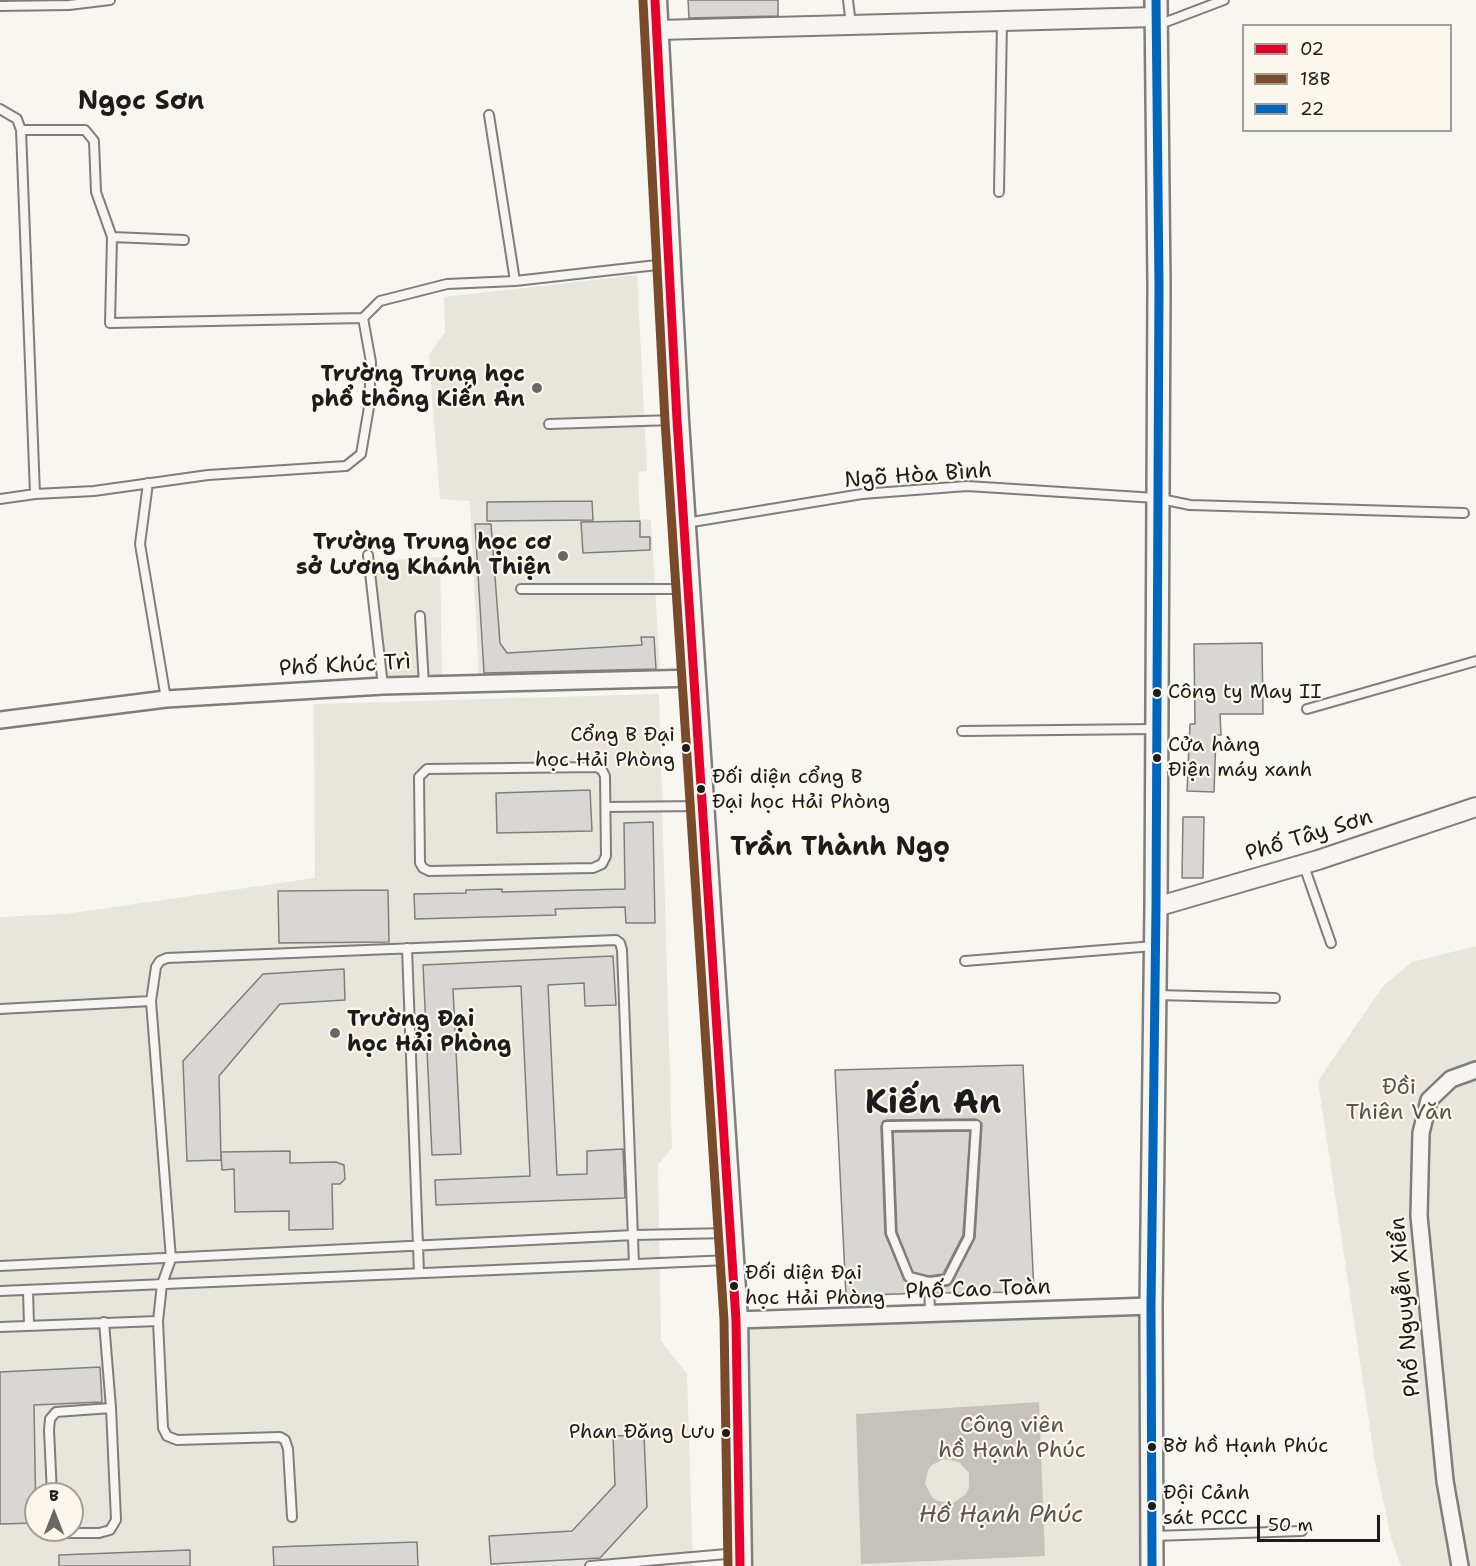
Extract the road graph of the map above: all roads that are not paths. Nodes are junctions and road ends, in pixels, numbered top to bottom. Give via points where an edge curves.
1 (110, 0) edge
2 (655, 0) edge
3 (848, 0) edge
4 (1224, 0) edge
5 (0, 6) edge
6 (1156, 14) edge
7 (1002, 22) junction
8 (852, 26) junction
9 (658, 30) junction
10 (0, 109) edge
11 (489, 115) dead end
12 (21, 130) junction
13 (999, 192) dead end
14 (112, 237) junction
15 (184, 240) dead end
16 (668, 264) junction
17 (515, 281) junction
18 (363, 318) junction
19 (677, 420) junction
20 (549, 424) dead end
21 (148, 483) junction
22 (35, 494) junction
23 (1156, 498) junction
24 (0, 499) edge
25 (1464, 513) dead end
26 (684, 524) junction
27 (368, 555) dead end
28 (520, 589) dead end
29 (688, 589) junction
30 (420, 616) dead end
31 (1476, 661) edge
32 (694, 678) junction
33 (424, 685) junction
34 (383, 686) junction
35 (166, 699) junction
36 (1307, 709) dead end
37 (0, 720) edge
38 (1155, 729) junction
39 (962, 731) dead end
40 (703, 806) junction
41 (606, 807) junction
42 (1476, 807) edge
43 (1303, 864) junction
44 (1156, 907) junction
45 (1331, 943) dead end
46 (1155, 946) junction
47 (407, 948) junction
48 (965, 961) dead end
49 (1155, 995) junction
50 (1275, 998) dead end
51 (151, 1001) junction
52 (0, 1009) edge
53 (1476, 1070) edge
54 (730, 1233) junction
55 (634, 1235) junction
56 (418, 1246) junction
57 (171, 1259) junction
58 (732, 1260) junction
59 (634, 1264) junction
60 (0, 1266) edge
61 (419, 1272) junction
62 (928, 1282) junction
63 (162, 1284) junction
64 (28, 1290) junction
65 (0, 1291) edge
66 (1151, 1306) junction
67 (930, 1314) junction
68 (736, 1320) junction
69 (158, 1321) junction
70 (104, 1322) junction
71 (29, 1326) junction
72 (0, 1327) edge
73 (111, 1408) junction
74 (51, 1482) edge
75 (292, 1517) dead end
76 (1302, 1531) dead end
77 (84, 1533) edge
78 (1152, 1536) junction
79 (739, 1559) edge
80 (590, 1566) edge
81 (1152, 1566) edge
82 (1460, 1566) edge

1 - 5 lane
2 - 9 main road
3 - 8 lane
4 - 6 lane
6 - 7 street
6 - 23 main road
7 - 8 street
7 - 13 lane
8 - 9 street
9 - 16 main road
10 - 12 lane via 17,118
11 - 17 lane
12 - 14 lane via 85,130 94,141 96,192
12 - 22 lane
14 - 15 lane
14 - 18 lane via 110,323
16 - 17 lane
16 - 19 main road
17 - 18 lane via 447,284 380,301
18 - 21 lane via 371,362 369,407 361,454 346,466
19 - 20 lane
19 - 26 main road
21 - 22 lane
21 - 35 lane via 140,544
22 - 24 lane
23 - 25 lane, Ngõ Hòa Bình via 1190,505
23 - 26 lane, Ngõ Hòa Bình via 967,486 862,494
23 - 38 main road
26 - 29 main road
27 - 34 lane
28 - 29 lane
29 - 32 main road
30 - 33 lane
31 - 36 lane
32 - 33 street, Phố Khúc Trì
32 - 40 main road
33 - 34 street, Phố Khúc Trì
34 - 35 street, Phố Khúc Trì
35 - 37 street, Phố Khúc Trì
38 - 39 lane
38 - 44 main road
40 - 41 lane
40 - 54 main road
41 - 41 lane via 606,856 602,864 593,868 429,871 420,863 419,777 427,769 597,767 605,776
42 - 43 street, Phố Tây Sơn
43 - 44 street, Phố Tây Sơn
43 - 45 lane
44 - 46 main road
46 - 48 lane
46 - 49 main road
47 - 51 lane via 167,958 156,967
47 - 55 lane via 609,939 620,943
47 - 56 lane
49 - 50 lane
49 - 66 main road
51 - 52 lane
51 - 57 lane
53 - 82 street, Phố Nguyễn Xiển via 1451,1078 1429,1100 1421,1133 1419,1204 1432,1363 1445,1481
54 - 55 lane
54 - 58 main road
55 - 56 lane
55 - 59 lane
56 - 57 lane
56 - 61 lane
57 - 60 lane
57 - 63 lane
58 - 59 lane
58 - 68 main road
59 - 61 lane
61 - 63 lane
62 - 62 lane via 909,1277 891,1233 887,1125 976,1125 969,1237 947,1280
62 - 67 lane
63 - 64 lane
63 - 69 lane
64 - 65 lane
64 - 71 lane
66 - 67 street, Phố Cao Toàn
66 - 78 main road
67 - 68 street, Phố Cao Toàn
68 - 79 main road
69 - 70 lane
69 - 75 lane via 163,1428 167,1436 177,1440 285,1440
70 - 71 lane
70 - 73 lane
71 - 72 lane
73 - 74 lane via 56,1412 50,1419
73 - 77 lane via 116,1520 110,1530
76 - 78 lane
78 - 81 main road
79 - 80 lane

